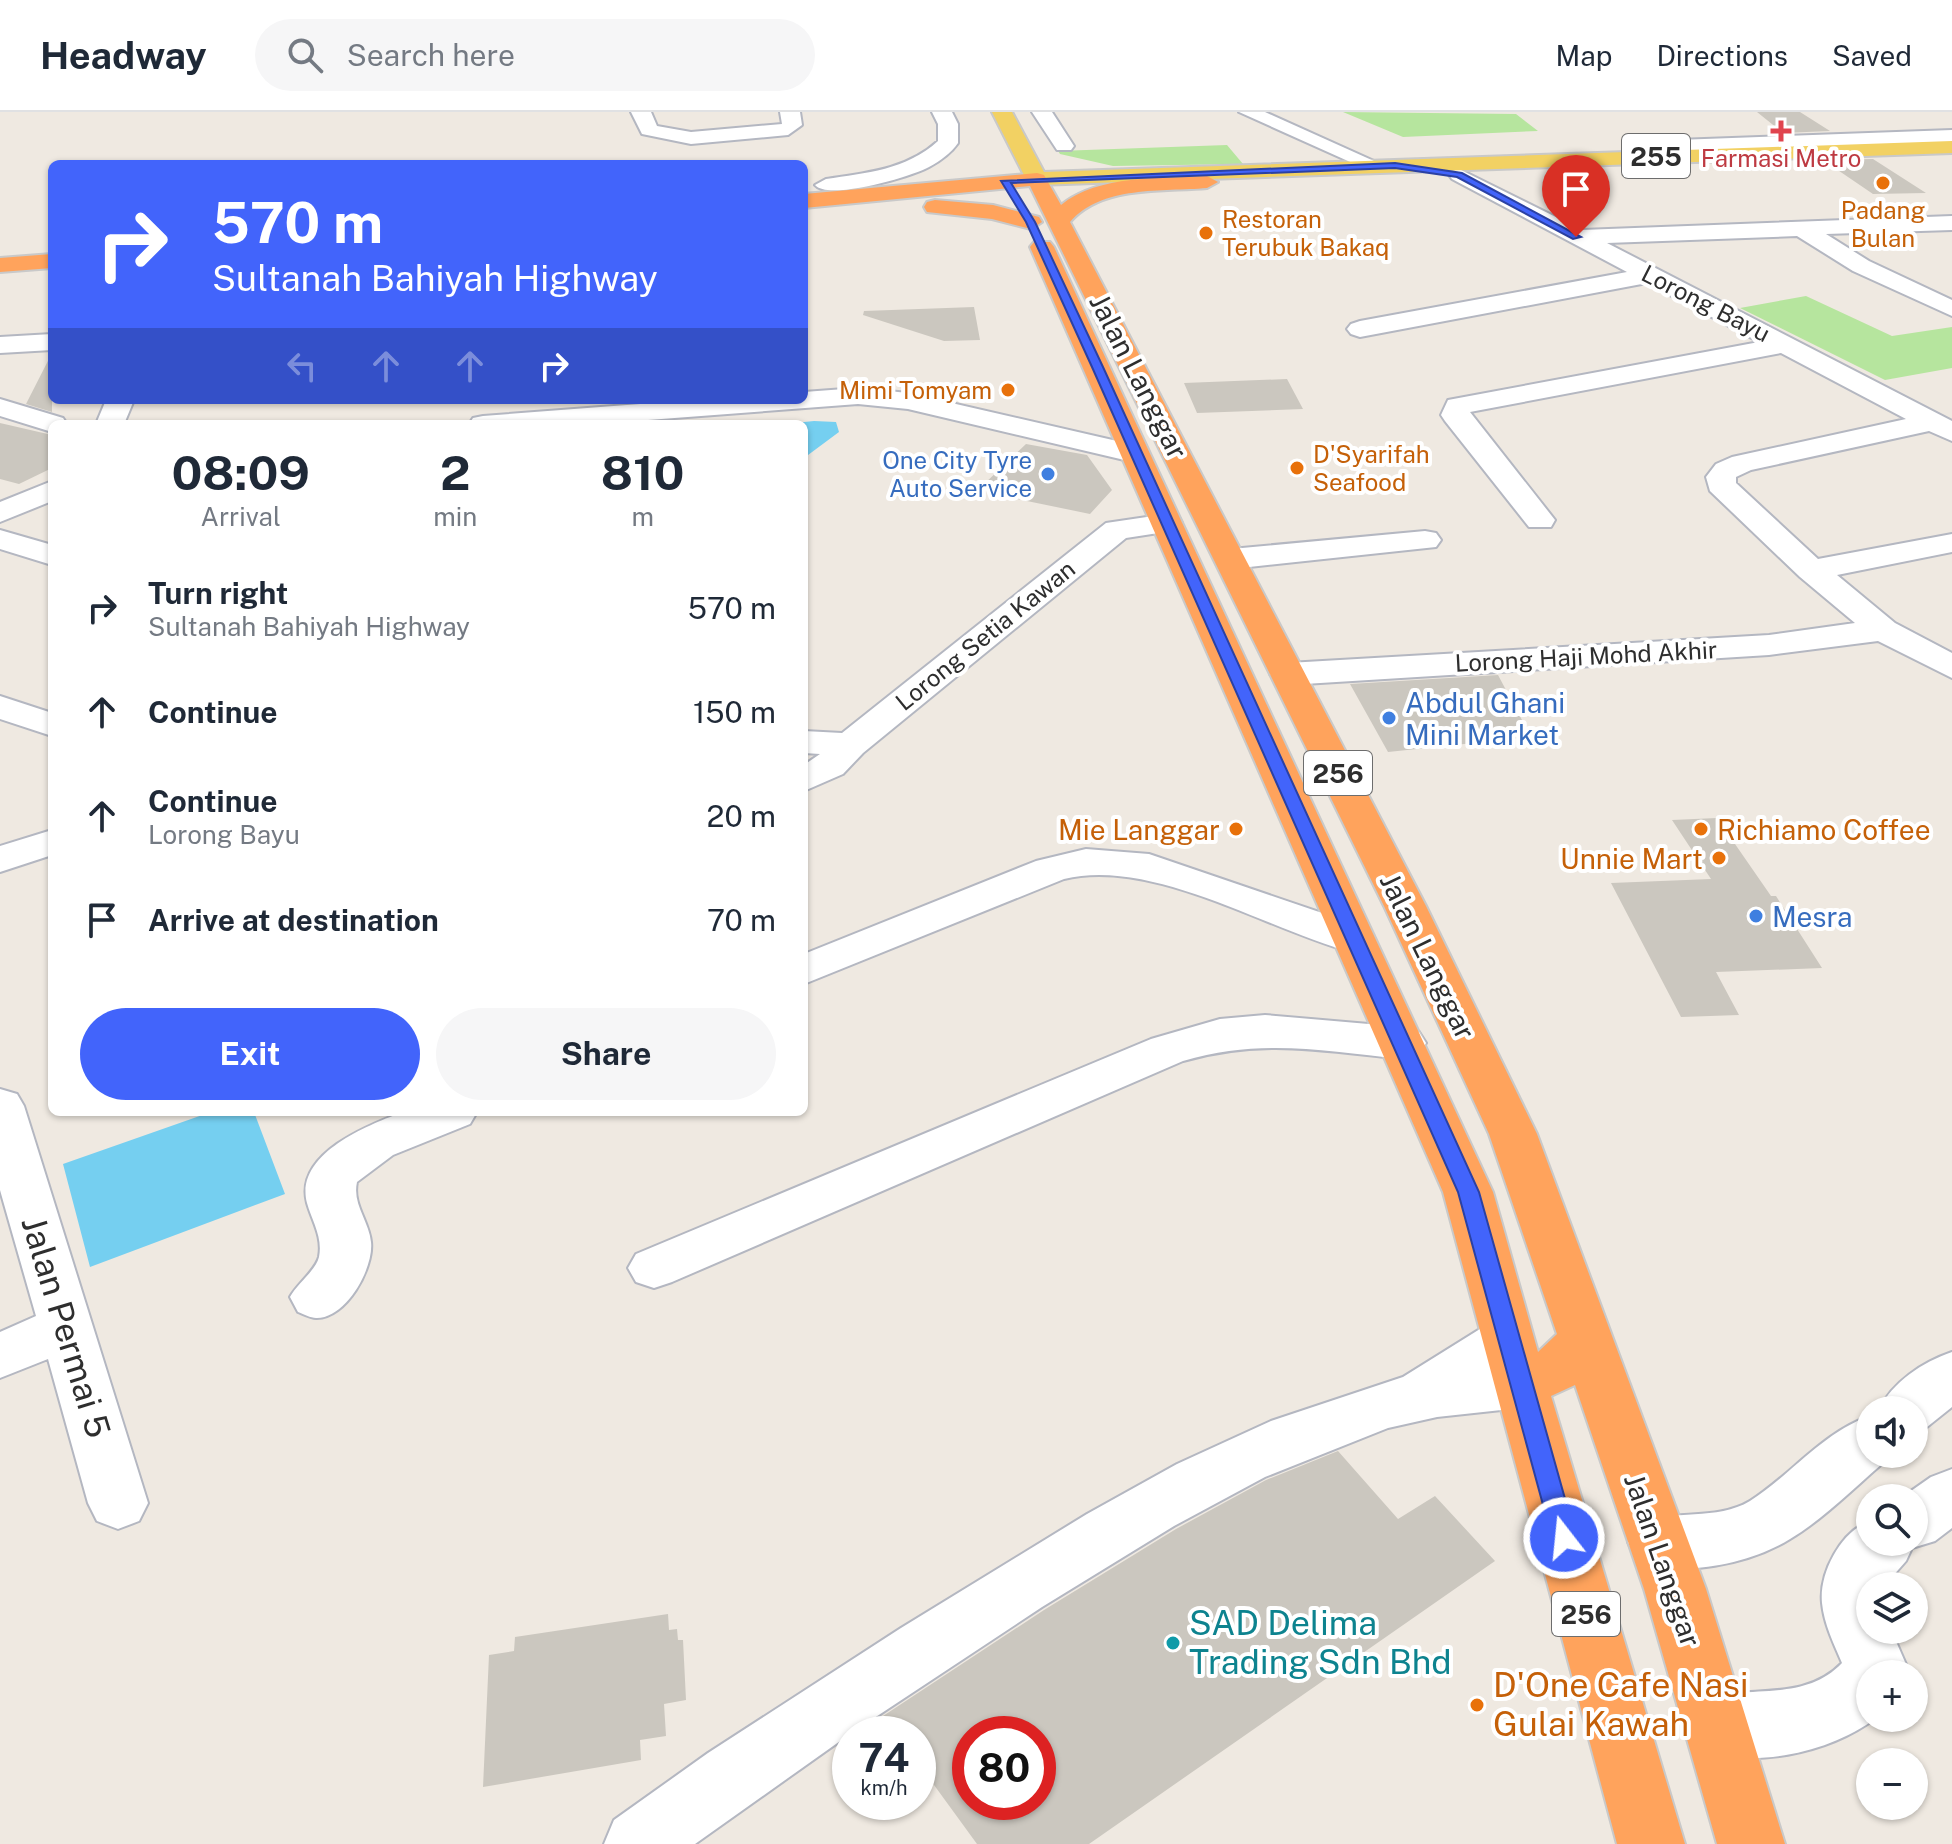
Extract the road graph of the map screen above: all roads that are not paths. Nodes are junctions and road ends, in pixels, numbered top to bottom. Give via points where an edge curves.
1 (641, 112) edge
2 (790, 112) edge
3 (942, 112) edge
4 (1002, 112) edge
5 (1042, 112) edge
6 (1249, 112) edge
7 (1816, 121) dead end
8 (1952, 136) edge
9 (1848, 145) junction
10 (1064, 146) dead end
11 (1952, 147) edge
12 (1023, 155) junction
13 (1952, 155) edge
14 (987, 160) joint
15 (1502, 162) junction
16 (1385, 166) junction
17 (1180, 173) junction
18 (1459, 175) junction
19 (1207, 182) junction
20 (826, 185) dead end
21 (1032, 197) junction
22 (808, 201) edge
23 (848, 203) junction
24 (808, 212) edge
25 (1952, 223) edge
26 (1802, 229) junction
27 (1576, 237) junction
28 (48, 261) edge
29 (0, 265) edge
30 (48, 275) edge
31 (1649, 275) junction
32 (0, 279) edge
33 (1952, 309) edge
34 (1360, 329) dead end
35 (48, 342) edge
36 (1789, 344) junction
37 (0, 345) edge
38 (808, 400) edge
39 (691, 404) edge
40 (636, 406) edge
41 (0, 407) edge
42 (517, 420) edge
43 (48, 422) edge
44 (1942, 427) edge
45 (1133, 453) junction
46 (48, 491) edge
47 (7, 505) edge
48 (1540, 520) dead end
49 (1167, 523) junction
50 (0, 539) edge
51 (1425, 540) dead end
52 (1952, 543) edge
53 (48, 554) edge
54 (1231, 559) junction
55 (1811, 570) junction
56 (1883, 630) junction
57 (1952, 667) edge
58 (1288, 674) junction
59 (0, 707) edge
60 (48, 724) edge
61 (808, 742) edge
62 (850, 745) junction
63 (808, 778) edge
64 (48, 843) edge
65 (0, 860) edge
66 (1354, 939) junction
67 (808, 968) edge
68 (1403, 1043) junction
69 (0, 1106) edge
70 (443, 1116) edge
71 (654, 1268) dead end
72 (317, 1297) dead end
73 (66, 1327) junction
74 (1585, 1340) junction
75 (0, 1356) edge
76 (1514, 1362) junction
77 (1952, 1375) edge
78 (1925, 1396) edge
79 (1856, 1451) edge
80 (1952, 1495) edge
81 (118, 1503) dead end
82 (1928, 1512) edge
83 (1658, 1542) junction
84 (1872, 1556) edge
85 (1873, 1660) edge
86 (1856, 1697) edge
87 (1717, 1725) junction
88 (638, 1844) edge
89 (1651, 1844) edge
90 (1751, 1844) edge

1 - 2 street via 649,130 684,138 788,129
3 - 20 street via 948,143 928,162
4 - 12 main road, Jalan Langgar / 256
5 - 10 street
6 - 16 street
7 - 9 street
8 - 9 street
9 - 11 main road, 255
9 - 15 main road, 255
12 - 17 main road via 1093,173
12 - 21 main road, Jalan Langgar / 256
13 - 18 main road, 255
14 - 21 main road, Jalan Langgar / 256
14 - 23 highway via 975,170
15 - 16 main road, 255
15 - 18 main road
16 - 17 main road, 255
16 - 18 main road
17 - 21 main road, 255
18 - 19 main road, 255
18 - 27 street, Lorong Bayu
19 - 21 main road, 255
19 - 21 highway via 1097,194 1066,210
21 - 23 highway
21 - 23 highway via 993,212
21 - 45 highway, Jalan Langgar / 256
21 - 54 highway, Jalan Langgar / 256
22 - 23 highway
23 - 24 highway
25 - 26 street
26 - 27 street
26 - 33 street via 1861,266
27 - 31 street, Lorong Bayu
28 - 29 highway
30 - 32 highway
31 - 34 street
31 - 36 street, Lorong Bayu
35 - 37 street
36 - 44 street, Lorong Bayu
36 - 48 street via 1458,406 1455,415
38 - 45 street via 885,397
39 - 40 street
40 - 42 street
41 - 43 street
44 - 55 street via 1764,458 1726,470 1721,485
45 - 49 highway, Jalan Langgar / 256
46 - 47 street
49 - 62 street, Lorong Setia Kawan via 1117,530
49 - 66 highway, Jalan Langgar / 256
50 - 53 street
51 - 54 street
52 - 55 street
54 - 58 highway, Jalan Langgar / 256
55 - 56 street
56 - 57 street
56 - 58 street, Lorong Haji Mohd Akhir via 1769,645
58 - 74 highway, Jalan Langgar / 256 via 1513,1134
59 - 60 street
61 - 62 street
62 - 63 street, Lorong Setia Kawan via 830,766
64 - 65 street
66 - 67 street via 1135,863 1086,861 1050,870
66 - 68 highway, Jalan Langgar / 256
68 - 71 street via 1265,1030 1220,1035 1167,1050
68 - 76 highway, Jalan Langgar / 256 via 1468,1192
69 - 73 street, Jalan Permai 5
70 - 72 street via 379,1142 338,1171 330,1196 348,1255 343,1270
73 - 75 street
73 - 81 street, Jalan Permai 5
74 - 76 highway via 1560,1367
74 - 83 highway, Jalan Langgar / 256
76 - 88 street via 1294,1436 1198,1482 1094,1542 754,1759
76 - 89 highway, Jalan Langgar / 256
77 - 78 street
79 - 83 street via 1769,1521 1720,1539
80 - 82 street
83 - 87 highway, Jalan Langgar / 256
84 - 85 street via 1852,1578 1850,1601
86 - 87 street via 1819,1719
87 - 90 highway, Jalan Langgar / 256

